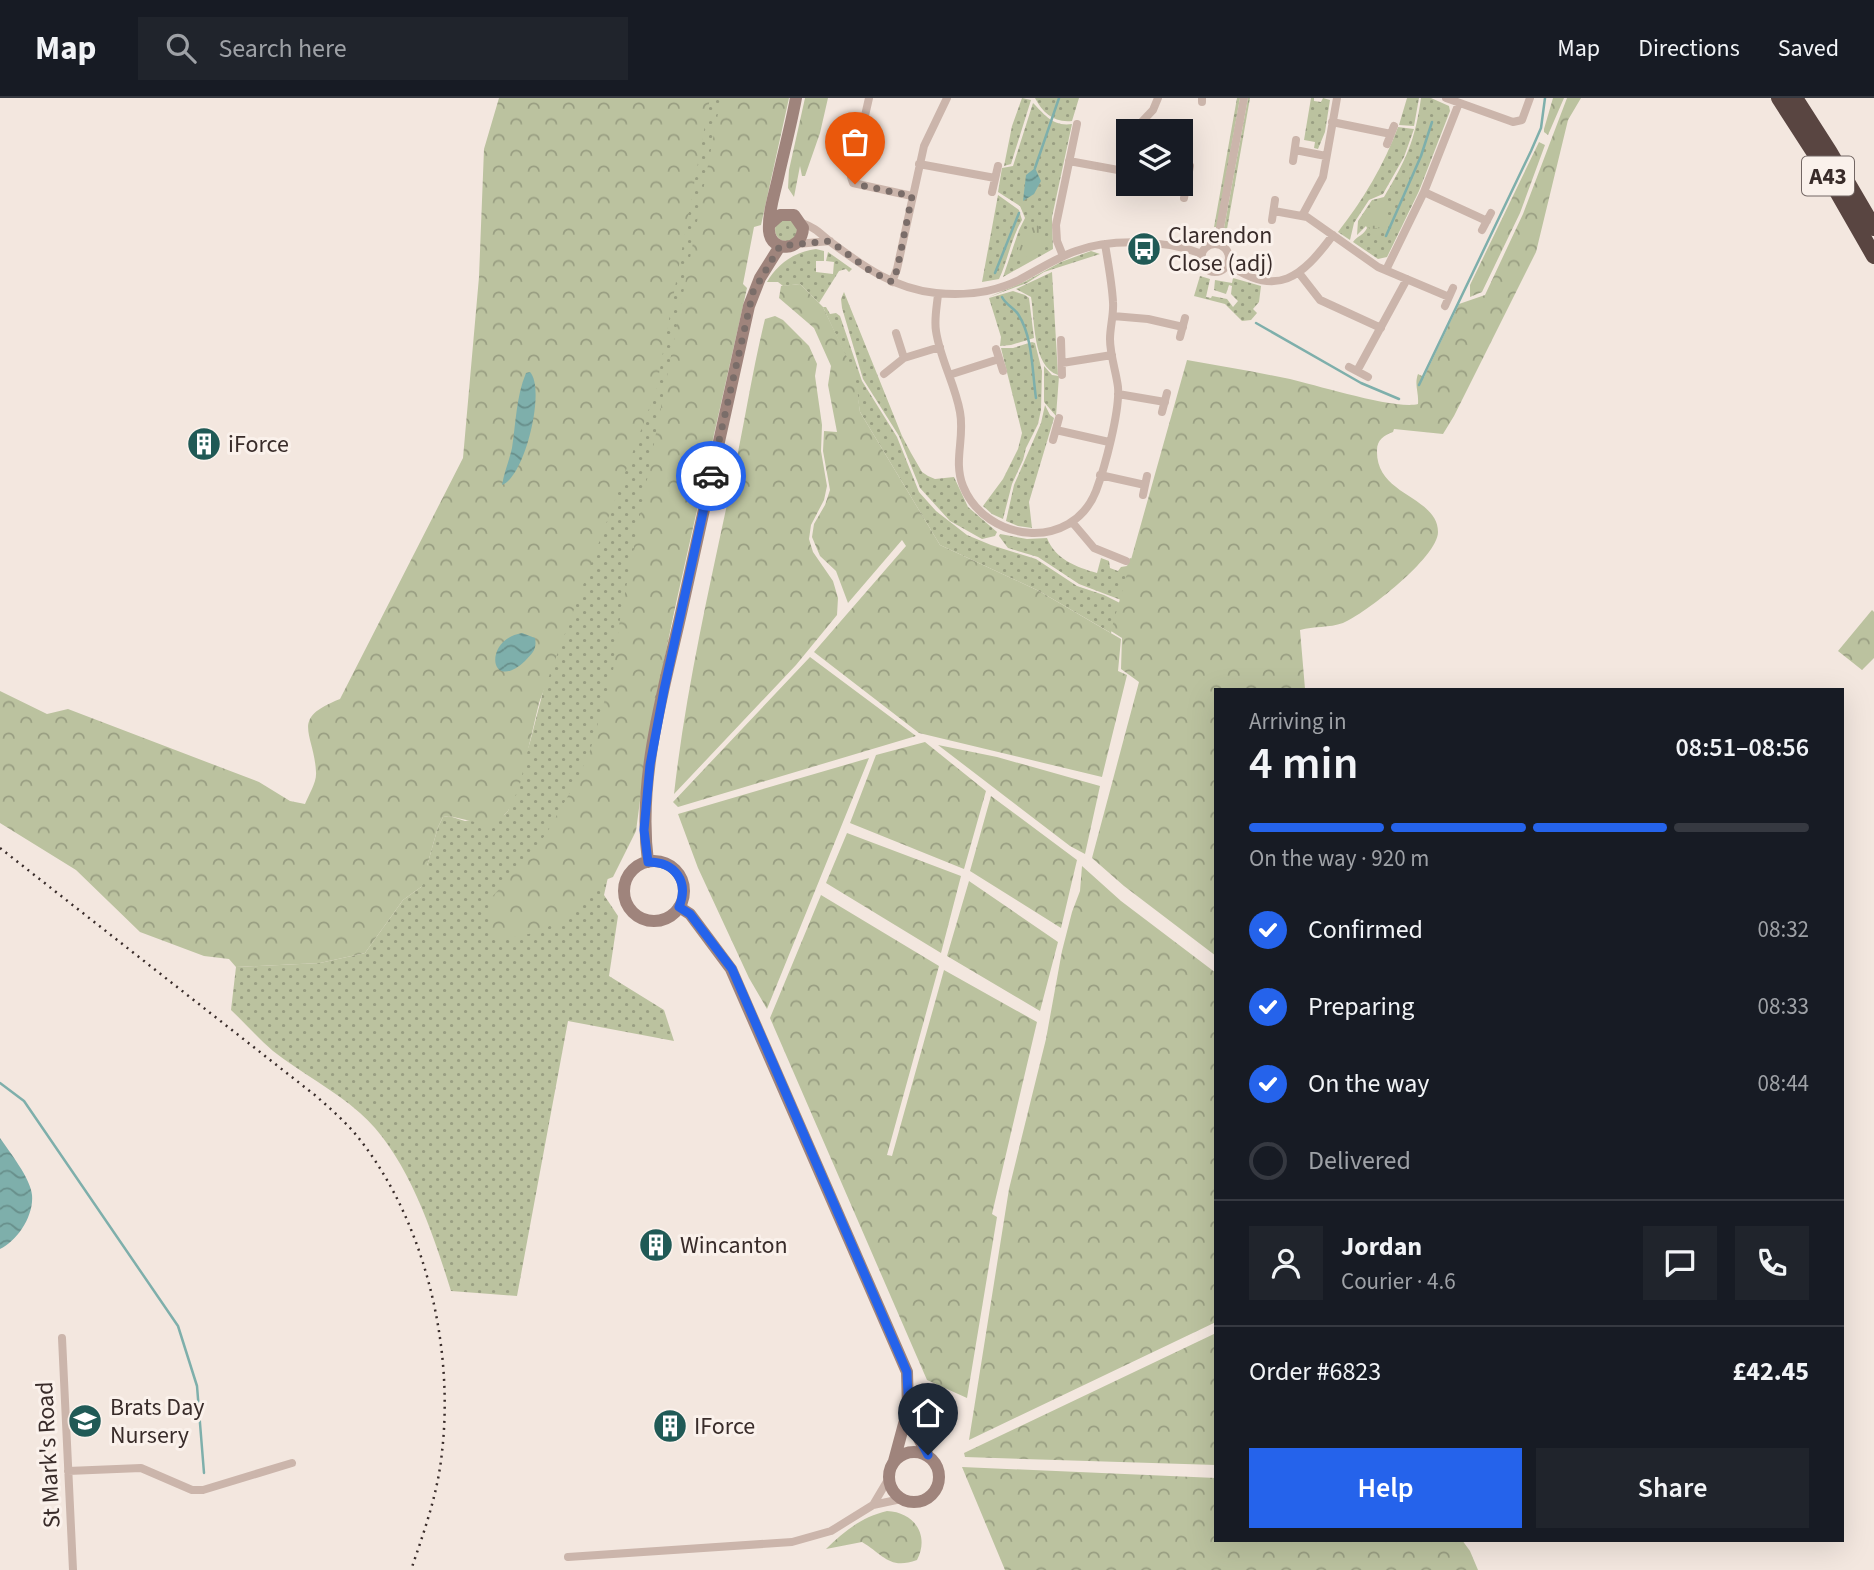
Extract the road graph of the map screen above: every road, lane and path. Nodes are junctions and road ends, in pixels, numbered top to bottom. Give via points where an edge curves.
1 (796, 98) edge
2 (869, 98) edge
3 (947, 98) edge
4 (1158, 98) edge
5 (1244, 98) edge
6 (1337, 98) edge
7 (1447, 98) edge
8 (1530, 98) edge
9 (1779, 98) edge
10 (1795, 98) edge
11 (1460, 103) junction
12 (1144, 119) edge
13 (1332, 122) junction
14 (1077, 124) dead end
15 (1296, 140) dead end
16 (1387, 144) dead end
17 (1294, 150) junction
18 (1326, 156) junction
19 (1069, 161) junction
20 (1293, 161) dead end
21 (919, 163) junction
22 (998, 166) dead end
23 (1116, 170) edge
24 (995, 178) junction
25 (777, 183) junction
26 (992, 192) dead end
27 (1424, 192) junction
28 (912, 196) junction
29 (1275, 201) dead end
30 (1273, 211) junction
31 (789, 214) junction
32 (1302, 216) junction
33 (1272, 220) dead end
34 (802, 223) junction
35 (770, 224) junction
36 (1874, 228) edge
37 (1482, 230) dead end
38 (1333, 235) junction
39 (830, 241) junction
40 (797, 244) junction
41 (1105, 244) junction
42 (1217, 244) junction
43 (780, 246) junction
44 (1202, 254) junction
45 (1063, 256) junction
46 (1874, 256) edge
47 (1228, 264) junction
48 (1386, 270) junction
49 (1299, 273) junction
50 (1407, 279) junction
51 (892, 282) junction
52 (938, 294) junction
53 (1449, 297) dead end
54 (1113, 316) junction
55 (1381, 328) junction
56 (896, 333) dead end
57 (1181, 337) dead end
58 (1061, 340) dead end
59 (940, 347) junction
60 (996, 349) dead end
61 (1112, 355) junction
62 (904, 358) junction
63 (999, 359) junction
64 (1062, 363) junction
65 (1003, 371) dead end
66 (884, 374) dead end
67 (949, 375) junction
68 (1062, 376) dead end
69 (1368, 377) dead end
70 (1118, 394) junction
71 (1162, 412) dead end
72 (1059, 418) dead end
73 (1056, 429) junction
74 (1053, 440) dead end
75 (1109, 442) junction
76 (1100, 475) junction
77 (1147, 476) dead end
78 (1145, 485) junction
79 (1143, 495) dead end
80 (1072, 522) junction
81 (1114, 568) dead end
82 (648, 862) junction
83 (679, 907) junction
84 (62, 1338) dead end
85 (908, 1409) junction
86 (928, 1455) junction
87 (894, 1461) junction
88 (292, 1463) dead end
89 (68, 1471) junction
90 (889, 1478) junction
91 (901, 1499) junction
92 (873, 1505) junction
93 (568, 1557) dead end
94 (73, 1570) edge

1 - 25 street
2 - 28 street via 853,183
3 - 21 street
4 - 12 street
5 - 42 street
6 - 13 street
7 - 11 street
8 - 11 street via 1522,120 1513,122
9 - 46 highway, A43
10 - 36 highway, A43
11 - 27 street
13 - 16 street via 1392,130
13 - 18 street
14 - 19 street
15 - 17 street
17 - 18 street
17 - 20 street
18 - 32 street via 1323,177
19 - 23 street
19 - 45 street via 1056,225
21 - 24 street
21 - 28 street
22 - 24 street
24 - 26 street
25 - 31 street
25 - 35 street
27 - 37 street via 1489,217
27 - 48 street
28 - 51 street
29 - 30 street
30 - 32 street
30 - 33 street
31 - 34 street
31 - 35 street
32 - 38 street
34 - 39 street
34 - 40 street via 803,234
35 - 43 street via 772,239
38 - 48 street
38 - 49 street
39 - 40 street
39 - 51 street
40 - 43 street
41 - 44 street via 1154,245
41 - 45 street
41 - 54 street
42 - 44 street via 1206,247
42 - 47 street via 1228,252
43 - 82 street via 749,306 664,690 650,765 644,830
44 - 47 street via 1202,263 1212,272
45 - 52 street via 1005,286
47 - 49 street via 1260,280
48 - 50 street
49 - 55 street via 1320,300
50 - 53 street
50 - 55 street
51 - 52 street
52 - 59 street
54 - 57 street via 1184,323
54 - 61 street
55 - 69 street via 1353,369
56 - 62 street
58 - 64 street
59 - 62 street
59 - 67 street
60 - 63 street
61 - 64 street
61 - 70 street
62 - 66 street
63 - 65 street
63 - 67 street
64 - 68 street
67 - 80 street via 961,416 958,460 963,486 975,506 1002,527 1022,533 1051,531
70 - 71 street via 1166,397
70 - 75 street
72 - 73 street
73 - 74 street
73 - 75 street
75 - 76 street
76 - 78 street
76 - 80 street via 1089,503
77 - 78 street
78 - 79 street
80 - 81 street via 1094,548 1121,560
82 - 83 street via 676,870 684,888
82 - 83 street via 626,879 628,906 650,921 667,918
83 - 85 street via 690,914 732,969 907,1372
84 - 89 street, St Mark's Road
85 - 86 street
85 - 87 street
86 - 87 street via 905,1453
86 - 91 street via 938,1469 934,1491 923,1500
87 - 90 street
88 - 89 street via 203,1490 192,1490 141,1468
89 - 94 street, St Mark's Road
90 - 91 street
90 - 92 street
91 - 92 street
92 - 93 street via 831,1531 792,1542

